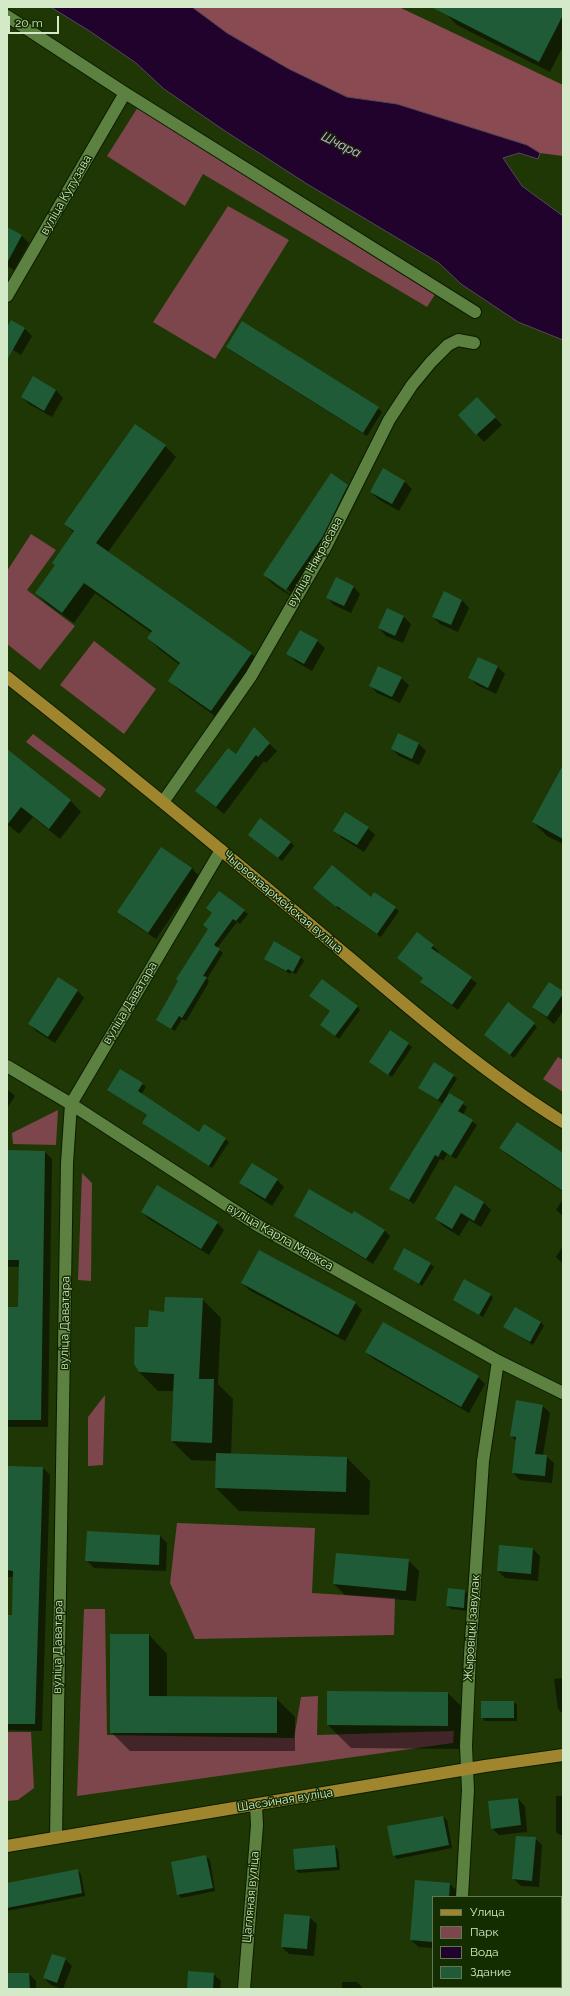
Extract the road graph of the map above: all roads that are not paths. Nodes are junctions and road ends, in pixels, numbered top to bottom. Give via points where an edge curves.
1 (7, 16) edge
2 (124, 93) junction
3 (10, 282) edge
4 (7, 296) edge
5 (475, 312) dead end
6 (474, 343) dead end
7 (7, 677) edge
8 (163, 802) junction
9 (221, 850) junction
10 (7, 1066) edge
11 (71, 1104) junction
12 (563, 1122) edge
13 (498, 1361) junction
14 (563, 1393) edge
15 (563, 1755) edge
16 (466, 1770) junction
17 (256, 1806) junction
18 (56, 1838) junction
19 (7, 1846) edge
20 (462, 1896) edge
21 (244, 1989) edge

1 - 2 street
2 - 3 street, вуліца Кутузава
2 - 5 street
3 - 4 street, вуліца Кутузава
6 - 8 street, вуліца Някрасава via 458,340 448,345 412,385 389,420 325,548 251,676
7 - 8 main road, Чырвонаармейская вуліца
8 - 9 main road, Чырвонаармейская вуліца
9 - 11 street, вуліца Даватара
9 - 12 main road, Чырвонаармейская вуліца via 411,1011 519,1094
10 - 11 street, вуліца Карла Маркса
11 - 13 street, вуліца Карла Маркса via 257,1225
11 - 18 street, вуліца Даватара via 67,1163
13 - 14 street, вуліца Карла Маркса
13 - 16 street, Жыровіцкі завулак via 483,1461 470,1655
15 - 16 main road, Шасэйная вуліца
16 - 17 main road, Шасэйная вуліца
16 - 20 street, Жыровіцкі завулак via 468,1790
17 - 18 main road, Шасэйная вуліца
17 - 21 street, Цагляная вуліца via 257,1825
18 - 19 main road, Шасэйная вуліца

